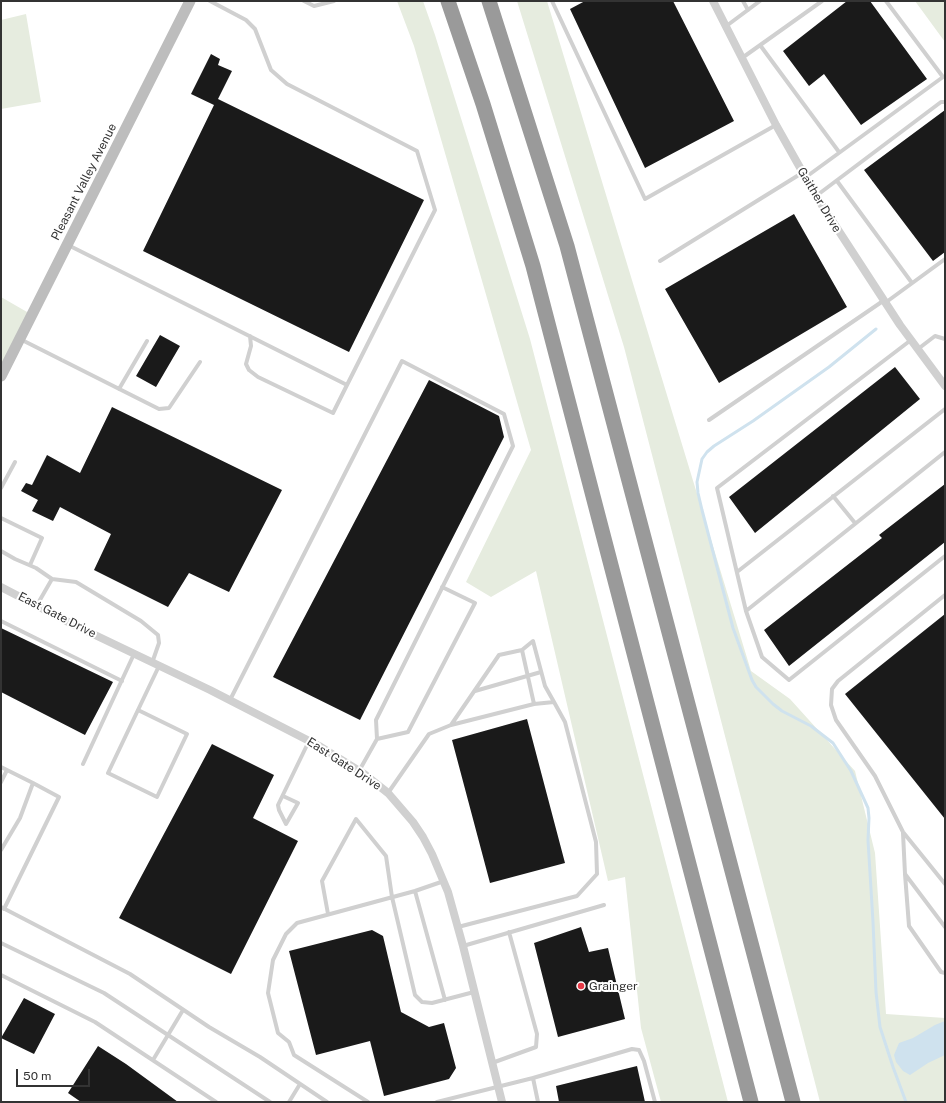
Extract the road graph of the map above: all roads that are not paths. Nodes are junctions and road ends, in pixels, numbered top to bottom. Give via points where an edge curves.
1 (190, 1) edge
2 (210, 1) edge
3 (304, 1) edge
4 (334, 1) edge
5 (448, 1) edge
6 (489, 1) edge
7 (552, 1) edge
8 (713, 1) edge
9 (743, 1) edge
10 (760, 1) edge
11 (822, 1) edge
12 (886, 1) edge
13 (748, 10) junction
14 (725, 27) junction
15 (760, 45) junction
16 (742, 58) junction
17 (945, 102) edge
18 (776, 125) junction
19 (838, 152) junction
20 (804, 175) junction
21 (837, 181) junction
22 (816, 196) junction
23 (67, 245) junction
24 (945, 259) edge
25 (660, 261) dead end
26 (912, 283) junction
27 (884, 302) junction
28 (250, 336) junction
29 (19, 338) junction
30 (945, 339) edge
31 (911, 340) junction
32 (147, 341) dead end
33 (918, 350) junction
34 (200, 362) dead end
35 (1, 376) edge
36 (347, 385) junction
37 (945, 386) edge
38 (119, 389) junction
39 (945, 409) edge
40 (709, 420) dead end
41 (945, 452) edge
42 (15, 462) dead end
43 (1, 488) edge
44 (833, 496) junction
45 (1, 518) edge
46 (855, 523) junction
47 (1, 551) edge
48 (945, 556) edge
49 (30, 565) junction
50 (737, 572) junction
51 (52, 578) junction
52 (1, 587) edge
53 (442, 587) junction
54 (945, 595) edge
55 (36, 605) junction
56 (746, 611) junction
57 (1, 621) edge
58 (522, 650) junction
59 (134, 654) junction
60 (156, 664) junction
61 (541, 672) junction
62 (528, 676) junction
63 (122, 681) junction
64 (474, 691) junction
65 (230, 700) junction
66 (554, 702) junction
67 (534, 704) junction
68 (138, 710) junction
69 (451, 725) junction
70 (377, 739) junction
71 (309, 741) junction
72 (83, 764) dead end
73 (1, 767) edge
74 (7, 770) junction
75 (359, 770) junction
76 (1, 782) edge
77 (33, 783) junction
78 (388, 793) junction
79 (283, 796) junction
80 (903, 832) junction
81 (1, 850) edge
82 (905, 874) junction
83 (444, 881) junction
84 (945, 884) edge
85 (415, 891) junction
86 (392, 897) junction
87 (604, 905) dead end
88 (3, 908) edge
89 (328, 914) junction
90 (458, 927) junction
91 (945, 927) edge
92 (509, 932) junction
93 (1, 943) edge
94 (463, 946) junction
95 (945, 973) edge
96 (1, 975) edge
97 (474, 992) junction
98 (445, 1000) junction
99 (183, 1010) junction
100 (168, 1035) junction
101 (153, 1060) junction
102 (492, 1062) junction
103 (533, 1078) junction
104 (300, 1084) junction
105 (498, 1087) junction
106 (213, 1101) edge
107 (270, 1102) edge
108 (289, 1102) edge
109 (327, 1102) edge
110 (368, 1102) edge
111 (437, 1102) edge
112 (502, 1102) edge
113 (538, 1102) edge
114 (655, 1102) edge
115 (751, 1102) edge
116 (793, 1102) edge

1 - 23 street, Pleasant Valley Avenue
2 - 36 lane via 246,20 254,29 271,70 287,84 417,150 435,210
3 - 4 lane via 314,6
5 - 115 highway via 486,111 533,266
6 - 116 highway via 567,246
7 - 18 lane via 645,199
8 - 14 street, Gaither Drive
9 - 13 lane
10 - 13 lane
11 - 15 lane
12 - 19 lane via 943,77
13 - 14 lane
14 - 16 street, Gaither Drive
15 - 16 lane
15 - 19 lane
16 - 18 street, Gaither Drive
17 - 21 lane via 941,102
18 - 20 street, Gaither Drive
19 - 20 lane
20 - 22 street, Gaither Drive
20 - 25 lane
21 - 22 lane
21 - 26 lane
22 - 27 street, Gaither Drive
23 - 28 lane
23 - 29 street, Pleasant Valley Avenue
24 - 26 lane
26 - 27 lane
27 - 31 street, Gaither Drive
27 - 40 lane
28 - 36 lane
28 - 36 lane via 251,346 246,364 258,377 333,413
29 - 35 street, Pleasant Valley Avenue
29 - 38 lane
30 - 33 lane via 935,336
31 - 33 street, Gaither Drive
31 - 50 lane via 717,488
32 - 38 lane
33 - 37 street, Gaither Drive
34 - 38 lane via 169,408 160,409
39 - 44 lane
41 - 46 lane
42 - 43 lane
44 - 46 lane
44 - 50 lane
45 - 49 lane via 42,538
46 - 56 lane
47 - 49 lane
48 - 56 lane via 789,680 762,657
49 - 51 lane
50 - 56 lane
51 - 55 lane
51 - 60 lane via 76,582 158,635
52 - 55 street, East Gate Drive
53 - 65 lane via 513,446 504,414 402,361
53 - 70 lane via 376,720
53 - 70 lane via 475,603 408,732
54 - 80 lane via 838,681 832,689 831,705 836,720 876,776
55 - 59 street, East Gate Drive
57 - 63 lane
58 - 61 lane via 533,641
58 - 62 lane
58 - 64 lane via 499,655
59 - 60 street, East Gate Drive
59 - 63 lane
60 - 65 street, East Gate Drive
60 - 68 lane
61 - 62 lane
61 - 66 lane
62 - 64 lane
62 - 67 lane
63 - 72 lane
64 - 69 lane
65 - 71 street, East Gate Drive
66 - 67 lane
66 - 90 lane via 565,722 596,842 597,874 577,896
67 - 69 lane
68 - 68 lane via 108,773 157,797 187,734
69 - 78 lane via 429,734
70 - 75 lane
71 - 75 street, East Gate Drive
71 - 79 lane
73 - 74 lane
74 - 76 lane
74 - 77 lane
75 - 78 street, East Gate Drive
77 - 81 lane via 20,818
77 - 88 lane via 59,797
78 - 83 street, East Gate Drive via 423,837
79 - 79 lane via 278,805 286,824 298,803
80 - 82 lane
80 - 84 lane
82 - 91 lane
82 - 95 lane via 909,926 941,972
83 - 85 lane
83 - 90 street, East Gate Drive
85 - 86 lane
85 - 98 lane
86 - 89 lane
86 - 89 lane via 386,856 356,819 322,881
86 - 98 lane via 415,995 422,1002
87 - 92 lane
88 - 99 lane via 130,974
89 - 110 lane via 297,922 286,934 273,960 268,993 278,1032 290,1042 294,1055
90 - 94 street, East Gate Drive
92 - 94 lane
92 - 102 lane via 537,1034 536,1047
93 - 100 lane via 104,993
94 - 97 street, East Gate Drive
96 - 101 lane via 96,1022
97 - 98 lane
97 - 102 street, East Gate Drive
99 - 100 lane
99 - 104 lane
100 - 101 lane
100 - 107 lane
101 - 106 lane
102 - 105 street, East Gate Drive
103 - 105 lane
103 - 113 lane
103 - 114 lane via 632,1049 639,1050
104 - 108 lane
104 - 109 lane
105 - 111 lane
105 - 112 street, East Gate Drive

